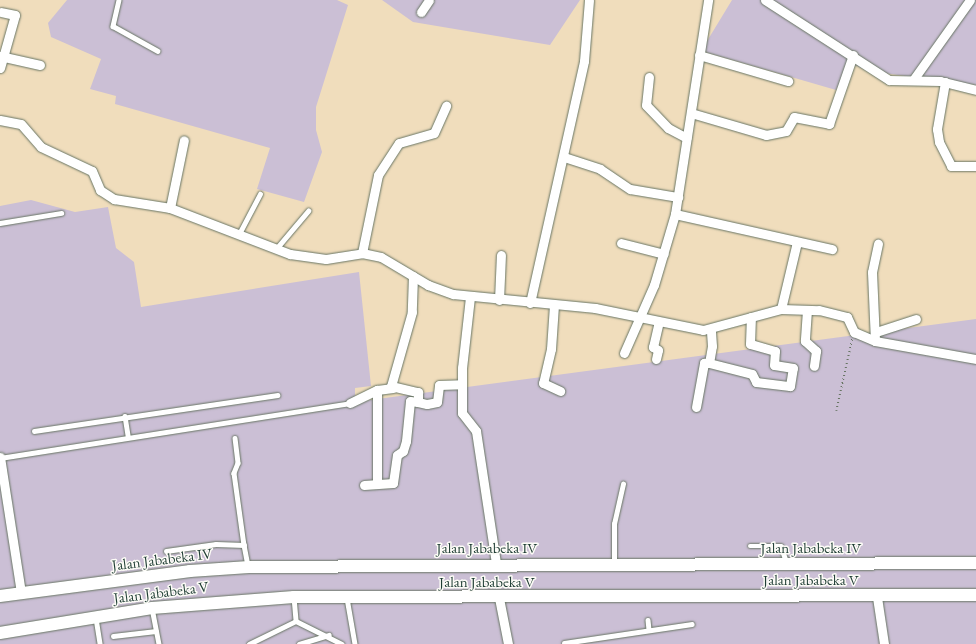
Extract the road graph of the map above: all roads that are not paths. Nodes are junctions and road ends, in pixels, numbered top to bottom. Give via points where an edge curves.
1 (119, 0) edge
2 (429, 0) edge
3 (589, 0) edge
4 (708, 0) edge
5 (765, 0) edge
6 (970, 0) edge
7 (2, 12) dead end
8 (421, 12) dead end
9 (158, 51) dead end
10 (699, 55) junction
11 (853, 55) junction
12 (2, 57) edge
13 (40, 65) dead end
14 (0, 68) edge
15 (650, 77) dead end
16 (913, 80) junction
17 (788, 81) dead end
18 (945, 82) junction
19 (976, 90) edge
20 (446, 106) dead end
21 (691, 113) junction
22 (0, 120) edge
23 (687, 138) junction
24 (184, 140) dead end
25 (564, 157) junction
26 (976, 166) edge
27 (260, 194) dead end
28 (678, 197) junction
29 (170, 208) junction
30 (308, 211) dead end
31 (61, 213) dead end
32 (675, 214) junction
33 (0, 223) edge
34 (238, 236) junction
35 (797, 242) junction
36 (621, 243) dead end
37 (878, 244) dead end
38 (276, 249) junction
39 (832, 249) dead end
40 (362, 254) junction
41 (664, 254) junction
42 (501, 255) dead end
43 (413, 276) junction
44 (470, 297) junction
45 (498, 300) junction
46 (530, 303) junction
47 (554, 305) junction
48 (781, 309) junction
49 (807, 310) junction
50 (638, 317) junction
51 (751, 317) junction
52 (916, 319) dead end
53 (659, 322) junction
54 (711, 330) junction
55 (875, 336) junction
56 (624, 353) dead end
57 (656, 359) dead end
58 (976, 359) edge
59 (709, 363) junction
60 (814, 366) dead end
61 (462, 384) junction
62 (393, 388) junction
63 (377, 390) junction
64 (560, 391) dead end
65 (277, 395) dead end
66 (418, 402) junction
67 (350, 403) joint
68 (696, 407) dead end
69 (124, 416) junction
70 (34, 431) dead end
71 (128, 436) junction
72 (235, 438) dead end
73 (0, 458) edge
74 (377, 484) junction
75 (623, 484) dead end
76 (364, 485) dead end
77 (244, 545) junction
78 (750, 546) dead end
79 (166, 551) dead end
80 (976, 563) edge
81 (496, 564) junction
82 (787, 564) junction
83 (614, 565) junction
84 (249, 566) junction
85 (21, 593) junction
86 (976, 595) edge
87 (0, 596) edge
88 (294, 597) junction
89 (347, 597) junction
90 (877, 597) junction
91 (499, 598) junction
92 (152, 608) junction
93 (96, 617) junction
94 (648, 620) dead end
95 (296, 622) junction
96 (692, 624) dead end
97 (648, 630) junction
98 (156, 631) junction
99 (0, 633) edge
100 (329, 635) junction
101 (113, 636) dead end
102 (251, 643) edge
103 (564, 643) dead end
104 (100, 644) edge
105 (159, 644) edge
106 (299, 644) edge
107 (342, 644) edge
108 (355, 644) edge
109 (508, 644) edge
110 (884, 644) edge

1 - 9 lane via 113,26
2 - 8 street
3 - 25 street via 584,61
4 - 10 street
5 - 11 street
6 - 16 street
7 - 12 street via 15,15
10 - 17 street
10 - 21 street
11 - 16 street via 889,80
11 - 21 street via 829,124 794,117 786,131 766,135
12 - 13 street
12 - 14 street
15 - 23 street via 646,104 668,128
16 - 18 street
18 - 19 street
18 - 26 street via 937,129 939,142 951,166
20 - 40 street via 434,132 399,143 378,175
21 - 23 street
22 - 29 street via 21,124 41,146 92,171 100,190 108,197
23 - 28 street
24 - 29 street
25 - 28 street via 600,169 630,189
25 - 46 street
27 - 34 lane
28 - 32 street
29 - 34 street
30 - 38 lane
31 - 33 lane
32 - 35 street
32 - 41 street
34 - 38 street
35 - 39 street
35 - 48 street
36 - 41 street
37 - 55 street via 872,272
38 - 40 street via 326,259
40 - 43 street via 388,259
41 - 50 street
42 - 45 street
43 - 44 street via 438,290
43 - 62 street via 412,312 394,372
44 - 45 street
44 - 61 street
45 - 46 street
46 - 47 street
47 - 50 street
47 - 64 street via 551,349 543,383
48 - 49 street
48 - 51 street
49 - 55 street via 847,317 854,332
49 - 60 street via 805,341 816,351
50 - 53 street
50 - 56 street
51 - 54 street
51 - 59 street via 750,344 774,351 774,364 793,368 790,386 756,382 752,374
52 - 55 street
53 - 54 street
53 - 57 street via 653,346 658,350
54 - 59 street
55 - 58 street
59 - 68 street via 704,363
61 - 66 street via 439,385 434,404
61 - 81 street via 462,415 476,431
62 - 63 street
62 - 66 street via 418,392
63 - 67 street
63 - 74 street
65 - 69 lane
66 - 74 street via 410,402 406,441 403,451 397,455 393,482
67 - 71 lane
69 - 70 lane
69 - 71 lane
71 - 73 lane
72 - 77 lane via 238,463 234,473
73 - 85 street
74 - 76 street
75 - 83 lane via 614,524
77 - 79 lane via 216,544
77 - 84 lane
78 - 82 lane via 781,546
80 - 82 street, Jalan Jababeka IV
81 - 83 street, Jalan Jababeka IV
81 - 84 street, Jalan Jababeka IV
82 - 83 street, Jalan Jababeka IV
84 - 85 street, Jalan Jababeka IV via 190,570
85 - 87 street, Jalan Jababeka IV
86 - 90 street, Jalan Jababeka V
88 - 89 street, Jalan Jababeka V
88 - 92 street, Jalan Jababeka V
88 - 95 lane
89 - 91 street, Jalan Jababeka V
89 - 108 lane
90 - 91 street, Jalan Jababeka V
90 - 110 street
91 - 109 street
92 - 93 street, Jalan Jababeka V
92 - 98 lane
93 - 99 street, Jalan Jababeka V
93 - 104 lane
94 - 97 lane
95 - 100 lane
95 - 102 lane
96 - 97 lane
97 - 103 lane
98 - 101 lane
98 - 105 lane
100 - 106 lane
100 - 107 lane

